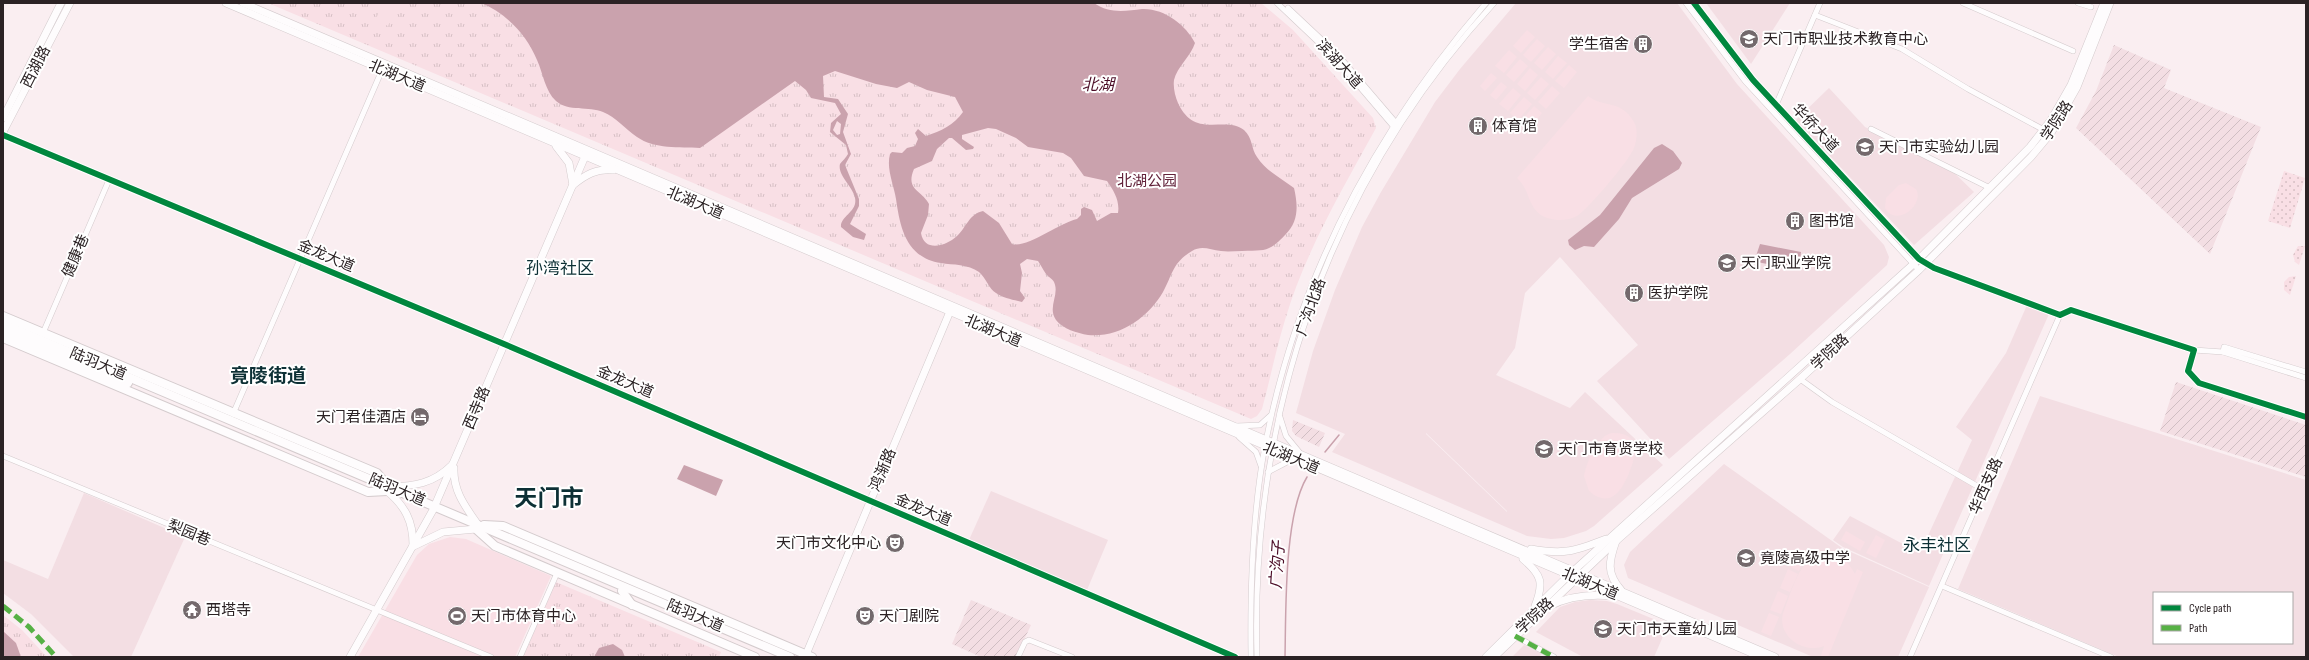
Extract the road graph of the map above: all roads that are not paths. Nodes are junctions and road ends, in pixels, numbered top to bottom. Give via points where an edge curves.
1 (60, 3) edge
2 (70, 3) edge
3 (226, 3) edge
4 (243, 3) edge
5 (1277, 3) edge
6 (1282, 3) edge
7 (1486, 3) edge
8 (1494, 3) edge
9 (1686, 3) edge
10 (1694, 3) edge
11 (1820, 3) edge
12 (1963, 3) edge
13 (2078, 3) edge
14 (2104, 3) edge
15 (2110, 3) edge
16 (2091, 7) dead end
17 (1815, 15) junction
18 (2073, 51) dead end
19 (382, 70) junction
20 (1776, 105) junction
21 (3, 118) edge
22 (1394, 123) junction
23 (1398, 128) junction
24 (1871, 129) dead end
25 (2044, 130) junction
26 (3, 132) edge
27 (3, 135) edge
28 (551, 142) junction
29 (586, 153) junction
30 (618, 170) junction
31 (109, 180) junction
32 (573, 185) junction
33 (1990, 188) junction
34 (300, 259) junction
35 (1919, 264) junction
36 (951, 309) junction
37 (2060, 315) junction
38 (3, 316) edge
39 (3, 324) edge
40 (3, 331) edge
41 (43, 333) junction
42 (3, 338) edge
43 (504, 344) junction
44 (2194, 350) junction
45 (2223, 352) junction
46 (2306, 372) edge
47 (2306, 378) edge
48 (1800, 379) junction
49 (1274, 409) junction
50 (1280, 411) junction
51 (231, 416) junction
52 (2306, 417) edge
53 (1234, 429) junction
54 (1269, 444) junction
55 (3, 456) edge
56 (1301, 458) junction
57 (455, 462) junction
58 (1262, 470) junction
59 (1268, 472) junction
60 (388, 489) junction
61 (1984, 490) junction
62 (870, 502) junction
63 (434, 508) junction
64 (477, 527) junction
65 (1613, 539) junction
66 (413, 547) junction
67 (1517, 550) junction
68 (572, 564) junction
69 (600, 566) junction
70 (557, 573) junction
71 (1575, 575) junction
72 (1942, 586) junction
73 (622, 591) junction
74 (1621, 594) junction
75 (633, 605) junction
76 (376, 610) junction
77 (1537, 610) junction
78 (1515, 636) junction
79 (779, 643) junction
80 (807, 656) edge
81 (350, 657) edge
82 (491, 657) edge
83 (520, 657) edge
84 (755, 657) edge
85 (778, 657) edge
86 (790, 657) edge
87 (796, 657) edge
88 (1018, 657) edge
89 (1072, 657) edge
90 (1235, 657) edge
91 (1251, 657) edge
92 (1257, 657) edge
93 (1486, 657) edge
94 (1494, 657) edge
95 (1554, 657) edge
96 (1761, 657) edge
97 (1775, 657) edge
98 (1910, 657) edge
99 (2111, 657) edge

1 - 21 main road, 西湖路
2 - 26 main road, 西湖路
3 - 19 main road, 北湖大道
4 - 29 main road, 北湖大道
5 - 22 street, 滨湖大道 via 1335,58
6 - 22 street, 滨湖大道 via 1338,56
7 - 22 street, 广沟北路 via 1440,58
8 - 23 street, 广沟北路 via 1446,59
9 - 35 street, 华侨大道 via 1745,81
10 - 20 street, 华侨大道 via 1745,70
11 - 17 street
12 - 18 street
13 - 16 street
14 - 25 main road, 学院路 via 2070,85
15 - 35 main road, 学院路 via 2077,87 2051,133 2031,157
17 - 20 street
17 - 25 street via 1902,50
19 - 28 main road, 北湖大道
19 - 34 street
20 - 35 street, 华侨大道
22 - 23 street, 滨湖大道
22 - 49 street, 广沟北路 via 1359,183 1323,258 1295,331
23 - 50 street, 广沟北路 via 1351,211 1324,270 1298,342
24 - 33 street
25 - 33 main road, 学院路
27 - 31 street, 金龙大道
28 - 29 main road, 北湖大道
28 - 32 main road via 560,148 568,162
29 - 30 main road, 北湖大道
29 - 32 main road, 西寺路
29 - 36 main road, 北湖大道
30 - 32 main road via 593,172
30 - 36 main road, 北湖大道
31 - 34 street, 金龙大道
31 - 41 street, 健康巷
32 - 43 main road, 西寺路
33 - 35 main road, 学院路
34 - 43 street, 金龙大道
34 - 51 street
35 - 37 street
35 - 48 main road, 学院路
35 - 65 main road, 学院路
36 - 53 main road, 北湖大道
36 - 62 main road, 鸿渐路
37 - 44 street via 2071,310
37 - 61 street, 华西支路
38 - 41 main road
39 - 51 main road, 陆羽大道
40 - 60 main road, 陆羽大道
41 - 51 main road
42 - 60 main road via 368,492
43 - 57 main road, 西寺路
43 - 62 street, 金龙大道
44 - 45 street
44 - 52 street via 2188,371 2198,383
45 - 46 street via 2224,347
45 - 47 street
48 - 61 street via 1832,402
48 - 65 main road, 学院路
49 - 53 street via 1269,419 1260,425
49 - 54 street, 广沟北路
50 - 54 street, 广沟北路
50 - 56 street via 1283,430
51 - 60 main road, 陆羽大道
53 - 54 main road, 北湖大道
53 - 58 street via 1256,452
54 - 56 main road, 北湖大道
54 - 58 street, 广沟北路
54 - 59 street, 广沟北路
55 - 76 street, 梨园巷
56 - 59 street
56 - 67 main road, 北湖大道
57 - 60 main road via 443,474 424,484
57 - 63 main road, 西寺路
57 - 64 main road via 455,488
58 - 91 street, 广沟北路 via 1253,554
59 - 92 street, 广沟北路 via 1259,556
60 - 63 main road, 陆羽大道
60 - 66 main road via 408,514
61 - 72 street, 华西支路
62 - 80 main road, 鸿渐路
62 - 90 street, 金龙大道
63 - 64 main road, 陆羽大道
63 - 66 main road, 西寺路
64 - 66 main road via 443,532
64 - 68 main road, 陆羽大道
64 - 69 main road via 503,526
64 - 70 main road via 495,546
64 - 73 main road, 陆羽大道
65 - 67 main road via 1563,553
65 - 71 main road, 学院路
65 - 74 main road via 1609,566 1611,577
66 - 76 main road, 西寺路
67 - 71 main road, 北湖大道
67 - 77 main road via 1535,568 1541,581
68 - 69 main road
68 - 86 main road, 陆羽大道
69 - 79 main road
70 - 75 main road
70 - 83 street
71 - 74 main road, 北湖大道
71 - 77 main road, 学院路
72 - 98 street, 华西支路
72 - 99 street
73 - 75 main road
73 - 85 main road, 陆羽大道
74 - 77 main road via 1572,598
74 - 96 main road, 北湖大道
74 - 97 main road, 北湖大道
75 - 84 main road
76 - 81 main road, 西寺路
76 - 82 street, 梨园巷
77 - 78 main road, 学院路
77 - 93 main road, 学院路
78 - 94 main road, 学院路
78 - 95 street
79 - 80 main road
79 - 87 main road
88 - 89 street via 1025,642 1029,640

